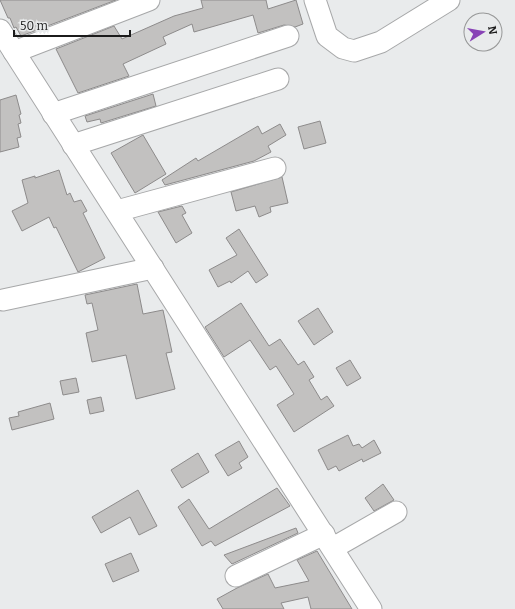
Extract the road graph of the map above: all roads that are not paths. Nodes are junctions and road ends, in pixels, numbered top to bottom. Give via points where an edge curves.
1 (149, 0) edge
2 (316, 0) edge
3 (448, 0) edge
4 (0, 30) edge
5 (288, 36) dead end
6 (14, 52) junction
7 (278, 79) dead end
8 (53, 114) junction
9 (73, 145) junction
10 (275, 168) dead end
11 (116, 211) junction
12 (153, 268) junction
13 (3, 300) dead end
14 (396, 512) dead end
15 (328, 541) junction
16 (236, 576) dead end
17 (371, 609) edge

1 - 6 street
2 - 3 street via 327,36 343,48 354,51 381,42
4 - 6 street
5 - 8 street
6 - 8 street
7 - 9 street
8 - 9 street
9 - 11 street
10 - 11 street
11 - 12 street
12 - 13 street
12 - 15 street
14 - 15 street
15 - 16 street
15 - 17 street

